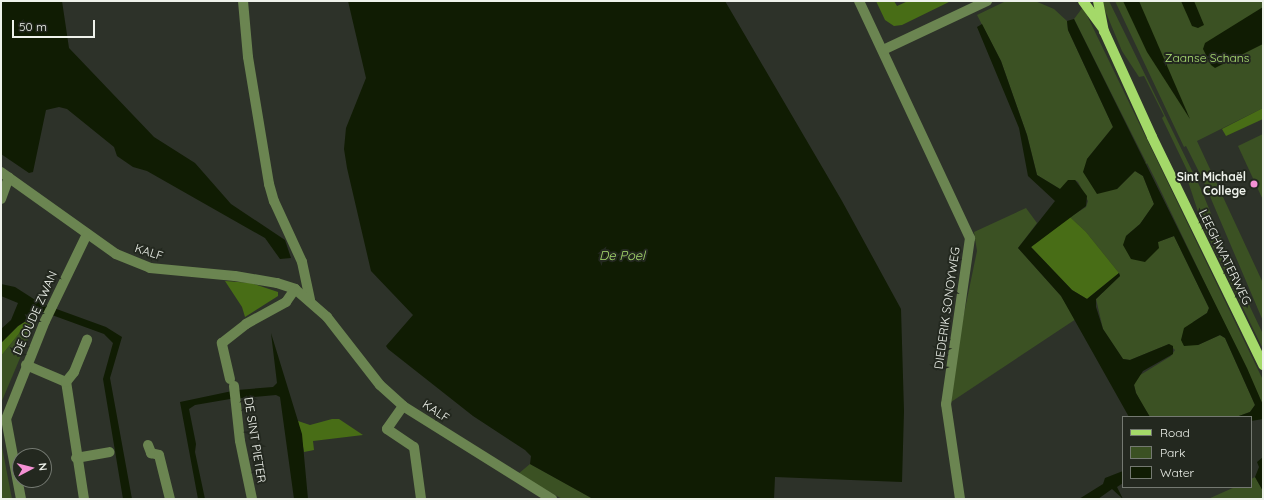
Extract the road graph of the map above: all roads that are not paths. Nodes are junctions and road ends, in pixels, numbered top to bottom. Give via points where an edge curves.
1 (242, 1) edge
2 (859, 1) edge
3 (987, 1) edge
4 (1084, 1) edge
5 (1098, 1) edge
6 (1104, 31) junction
7 (883, 50) junction
8 (5, 174) edge
9 (1, 199) edge
10 (87, 234) junction
11 (295, 289) junction
12 (310, 300) junction
13 (87, 339) dead end
14 (1263, 364) edge
15 (26, 365) junction
16 (66, 382) junction
17 (403, 406) junction
18 (148, 445) dead end
19 (109, 452) dead end
20 (76, 458) junction
21 (533, 489) junction
22 (21, 499) edge
23 (84, 499) edge
24 (170, 499) edge
25 (252, 499) edge
26 (421, 499) edge
27 (536, 499) edge
28 (552, 499) edge
29 (960, 499) edge

1 - 12 street via 248,57 269,184 274,201 302,262
2 - 7 street, DIEDERIK SONOYWEG
3 - 7 street
4 - 6 main road, LEEGHWATERWEG
5 - 6 main road, LEEGHWATERWEG
6 - 14 main road, LEEGHWATERWEG via 1152,137
7 - 29 street, DIEDERIK SONOYWEG via 970,238 946,404
8 - 9 street
8 - 10 street, KALF
10 - 11 street, KALF via 116,254 150,268 235,276 277,283
10 - 15 street, DE OUDE ZWAN
11 - 12 street, KALF
11 - 25 street, DE SINT PIETER via 286,302 246,324 222,343 232,382
12 - 17 street, KALF via 327,317 380,385
13 - 16 street via 74,372
15 - 16 street
15 - 22 street, DE OUDE ZWAN via 6,419
16 - 20 street
17 - 21 street, KALF
17 - 26 street via 387,429 414,447
18 - 24 street via 151,452 159,455
19 - 20 street
20 - 23 street
21 - 27 street
21 - 28 street, KALF

